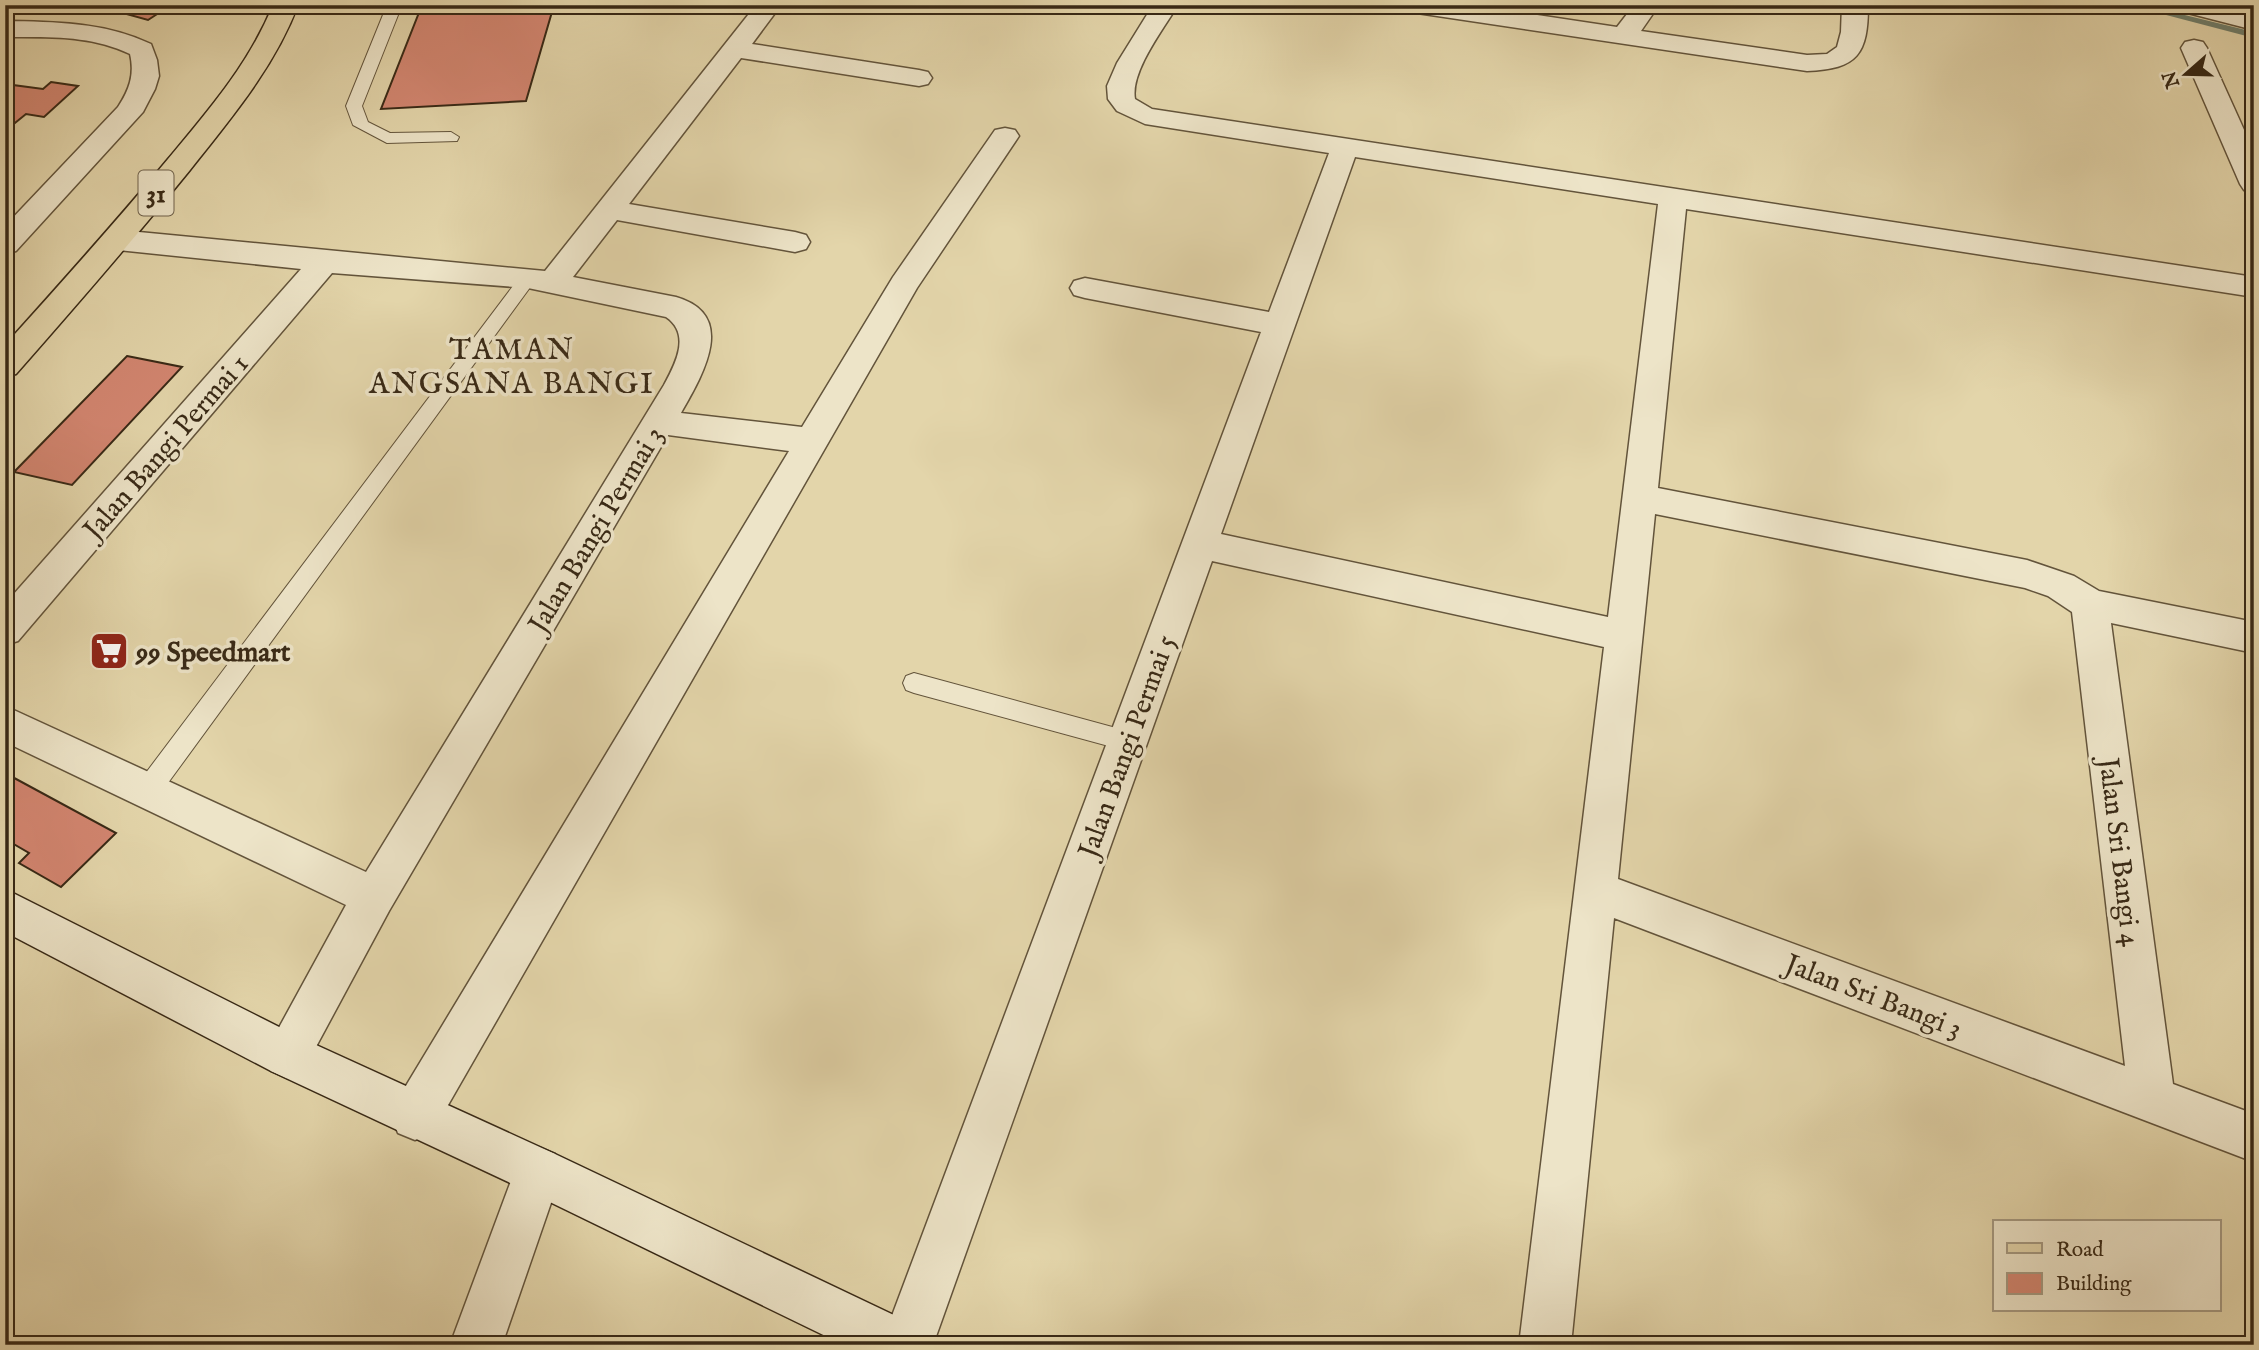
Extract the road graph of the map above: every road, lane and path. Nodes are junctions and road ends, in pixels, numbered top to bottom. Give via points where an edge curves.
1 (286, 5) edge
2 (395, 5) edge
3 (769, 5) edge
4 (1166, 5) edge
5 (1417, 5) edge
6 (1647, 5) edge
7 (1854, 5) edge
8 (2185, 5) edge
9 (2254, 22) edge
10 (5, 29) edge
11 (1624, 36) junction
12 (735, 48) junction
13 (2194, 48) dead end
14 (919, 78) dead end
15 (1005, 136) dead end
16 (451, 137) dead end
17 (1345, 147) junction
18 (2254, 184) edge
19 (1673, 198) junction
20 (611, 210) junction
21 (118, 240) junction
22 (795, 242) dead end
23 (5, 244) edge
24 (324, 262) junction
25 (540, 280) junction
26 (1085, 288) dead end
27 (2254, 288) edge
28 (1280, 325) junction
29 (5, 366) edge
30 (659, 422) junction
31 (812, 441) junction
32 (1640, 498) junction
33 (1200, 544) junction
34 (2090, 604) junction
35 (5, 630) edge
36 (1624, 636) junction
37 (2254, 638) edge
38 (914, 683) dead end
39 (5, 723) edge
40 (1127, 741) junction
41 (148, 790) junction
42 (1597, 891) junction
43 (374, 897) junction
44 (5, 909) edge
45 (287, 1055) junction
46 (2152, 1100) junction
47 (415, 1116) junction
48 (2254, 1138) edge
49 (538, 1171) junction
50 (476, 1345) edge
51 (901, 1345) edge
52 (907, 1345) edge
53 (1545, 1345) edge

1 - 21 main road, 31 via 256,68
2 - 16 lane via 354,106 361,125 387,138
3 - 12 street
4 - 17 street via 1122,81 1120,96 1127,107 1145,116
5 - 11 street
6 - 11 street
7 - 11 street via 1850,50 1828,63
8 - 9 street
10 - 23 street via 89,32 120,38 142,50 148,70 142,92 129,112
12 - 14 street
12 - 20 street
13 - 18 street
15 - 31 street via 904,284
17 - 19 street
17 - 28 street, Jalan Bangi Permai 5
19 - 27 street
19 - 32 street
20 - 22 street
20 - 25 street
21 - 24 street, Jalan Bangi Permai 3
21 - 29 main road, 31
24 - 25 street, Jalan Bangi Permai 3
24 - 35 street, Jalan Bangi Permai 1
25 - 30 street, Jalan Bangi Permai 3 via 676,308 691,320 698,335 696,352
25 - 41 lane
26 - 28 street
28 - 33 street, Jalan Bangi Permai 5
30 - 31 street
30 - 43 street, Jalan Bangi Permai 3
31 - 47 street
32 - 34 street via 2027,574 2061,586
32 - 36 street
33 - 36 street
33 - 40 street, Jalan Bangi Permai 5
34 - 37 street
34 - 46 street, Jalan Sri Bangi 4
36 - 42 street
38 - 40 lane
39 - 41 street
40 - 52 street, Jalan Bangi Permai 5
41 - 43 street
42 - 46 street, Jalan Sri Bangi 3
42 - 53 street
43 - 45 street, Jalan Bangi Permai 3
44 - 45 street
45 - 47 street
46 - 48 street, Jalan Sri Bangi 3
47 - 49 street
49 - 50 street
49 - 51 street

